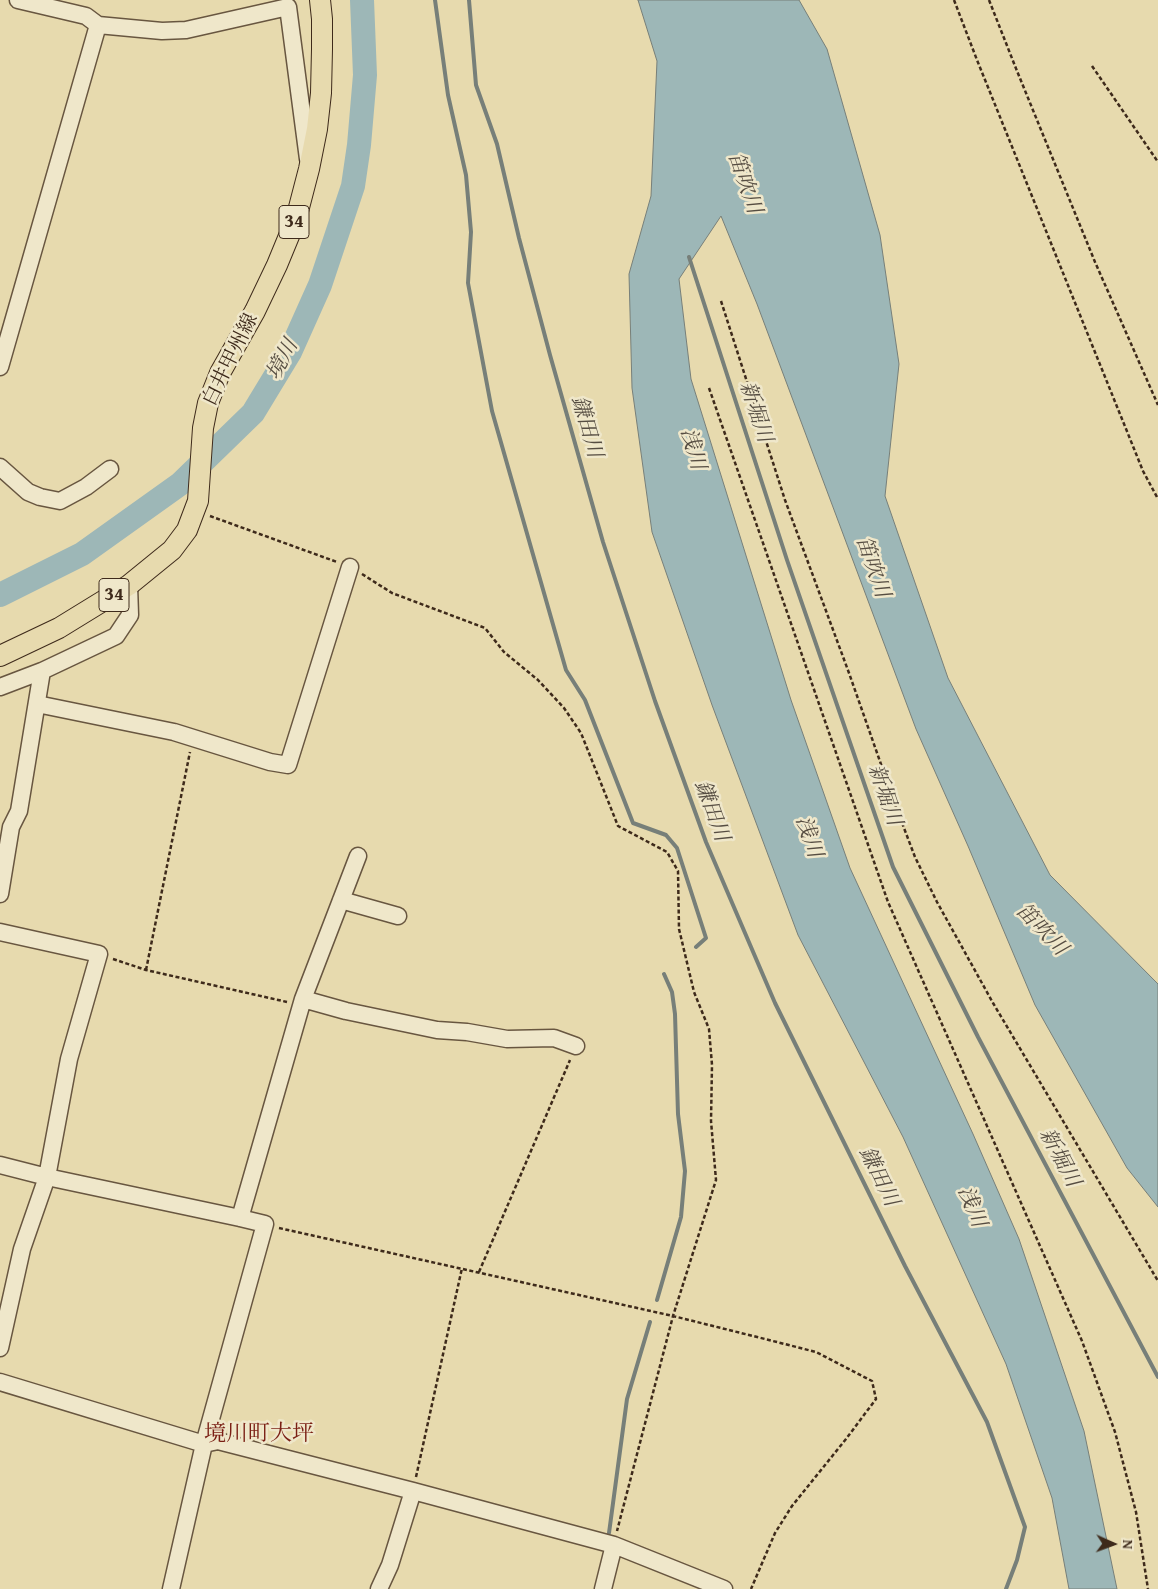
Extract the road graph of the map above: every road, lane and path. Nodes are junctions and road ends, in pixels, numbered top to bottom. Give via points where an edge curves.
1 (18, 0) edge
2 (320, 0) edge
3 (954, 0) edge
4 (989, 0) edge
5 (98, 25) junction
6 (1092, 66) dead end
7 (1158, 162) edge
8 (309, 169) junction
9 (721, 301) dead end
10 (0, 367) edge
11 (709, 388) dead end
12 (1158, 405) edge
13 (0, 467) edge
14 (110, 469) dead end
15 (1158, 499) edge
16 (196, 507) junction
17 (350, 567) junction
18 (129, 585) junction
19 (0, 656) edge
20 (42, 671) junction
21 (0, 687) edge
22 (36, 704) junction
23 (193, 738) junction
24 (358, 856) dead end
25 (0, 894) edge
26 (341, 900) junction
27 (398, 916) dead end
28 (0, 932) edge
29 (99, 954) junction
30 (146, 970) junction
31 (303, 999) junction
32 (576, 1046) joint
33 (0, 1165) edge
34 (47, 1177) junction
35 (240, 1218) junction
36 (265, 1224) junction
37 (462, 1268) junction
38 (479, 1272) junction
39 (1158, 1280) edge
40 (673, 1316) junction
41 (0, 1348) edge
42 (0, 1382) edge
43 (204, 1444) junction
44 (413, 1491) junction
45 (614, 1545) junction
46 (170, 1589) edge
47 (379, 1589) edge
48 (603, 1589) edge
49 (724, 1589) edge
50 (752, 1589) edge
51 (1148, 1589) edge

1 - 5 street via 86,16
2 - 8 main road, 白井甲州線 / 34 via 321,93 318,129
3 - 15 path via 1136,453
4 - 12 path via 1095,262
5 - 8 street via 186,30 288,7
5 - 10 street
6 - 7 path
8 - 16 main road, 白井甲州線 / 34 via 296,219 277,265 220,373 208,403
9 - 39 path via 785,500 916,857 993,1003
11 - 51 path via 888,902 1082,1340 1116,1432 1136,1512
13 - 14 street via 28,492 60,501
16 - 17 path via 206,515
16 - 18 main road, 白井甲州線 / 34 via 187,530 172,550
17 - 23 street via 288,765
17 - 40 path via 392,592 485,628 504,652 538,680 564,708 582,733 618,826 667,852 678,871 679,929 694,992 709,1029 716,1180
18 - 19 main road, 白井甲州線 / 34 via 59,628
18 - 20 street via 130,615 116,636
20 - 21 street
20 - 22 street
22 - 23 street
22 - 25 street via 19,811 11,827
23 - 30 path
24 - 26 street
26 - 27 street
26 - 31 street
28 - 29 street
29 - 30 path
29 - 34 street via 69,1058
30 - 31 path via 290,1002
31 - 32 street via 437,1030 507,1039 554,1038
31 - 35 street
32 - 38 path
33 - 34 street
34 - 35 street
34 - 41 street via 22,1249
35 - 36 street
36 - 37 path
36 - 43 street
37 - 38 path
37 - 44 path
38 - 40 path
40 - 45 path
40 - 50 path via 816,1352 872,1381 876,1399 792,1506 775,1533
42 - 43 street
43 - 44 street via 218,1441
43 - 46 street
44 - 45 street
44 - 47 street via 390,1565
45 - 48 street
45 - 49 street

